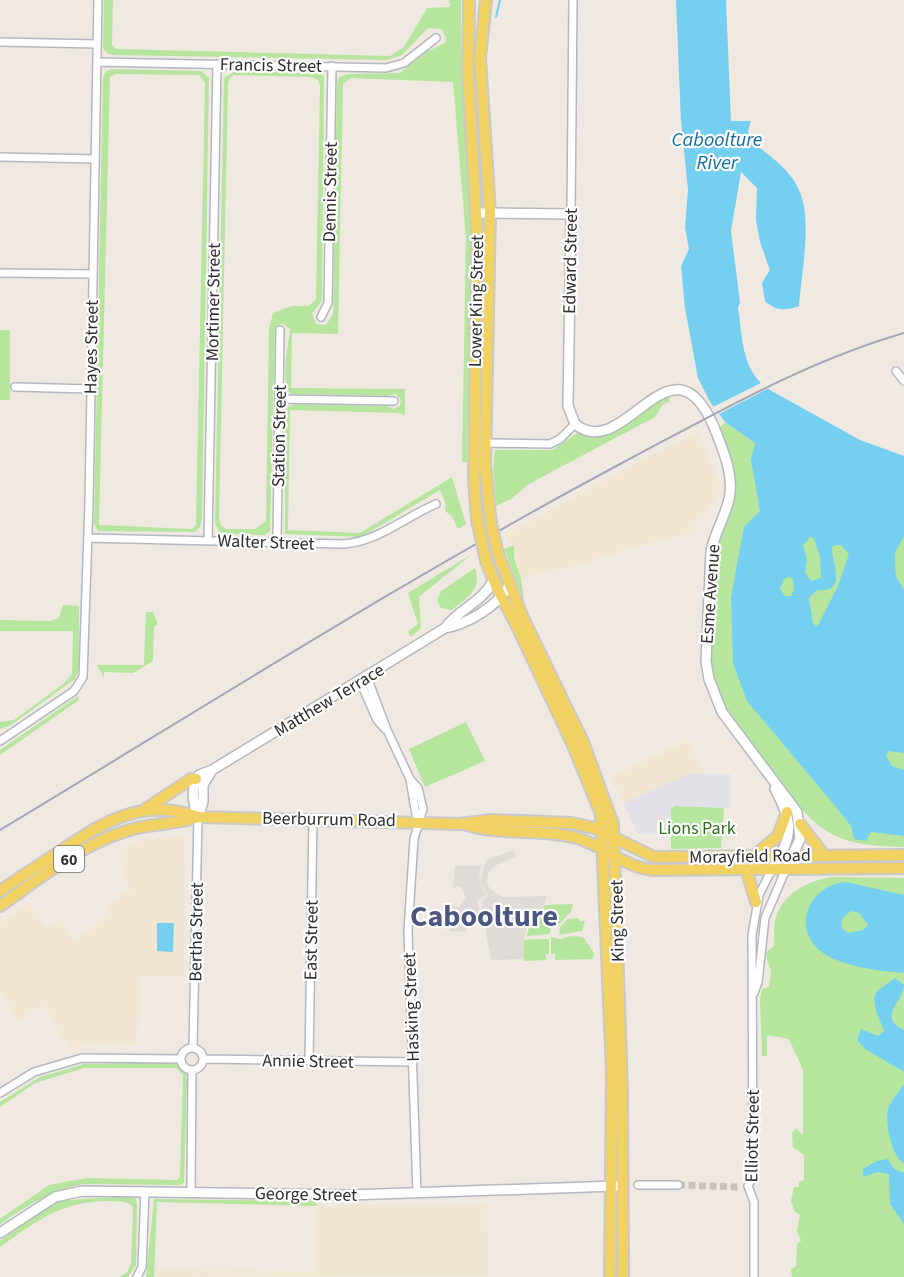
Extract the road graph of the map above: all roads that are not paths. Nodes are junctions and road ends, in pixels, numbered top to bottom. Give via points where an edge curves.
1 (98, 0) edge
2 (469, 0) edge
3 (486, 0) edge
4 (573, 0) edge
5 (435, 38) dead end
6 (0, 42) edge
7 (98, 44) junction
8 (97, 62) junction
9 (217, 64) junction
10 (332, 66) junction
11 (0, 158) edge
12 (95, 159) junction
13 (477, 213) junction
14 (490, 213) junction
15 (571, 214) junction
16 (0, 273) edge
17 (93, 274) junction
18 (321, 317) dead end
19 (280, 330) dead end
20 (896, 371) dead end
21 (904, 381) edge
22 (15, 387) dead end
23 (90, 389) junction
24 (280, 399) junction
25 (394, 401) dead end
26 (575, 424) junction
27 (486, 443) junction
28 (436, 504) dead end
29 (88, 538) junction
30 (208, 540) junction
31 (277, 542) junction
32 (494, 581) junction
33 (509, 586) junction
34 (502, 599) junction
35 (445, 628) junction
36 (363, 679) junction
37 (0, 740) edge
38 (212, 770) junction
39 (769, 777) junction
40 (196, 778) junction
41 (143, 811) junction
42 (787, 812) junction
43 (198, 816) junction
44 (313, 819) junction
45 (417, 822) junction
46 (460, 824) junction
47 (800, 824) junction
48 (602, 832) junction
49 (614, 837) junction
50 (602, 849) junction
51 (755, 855) junction
52 (781, 855) junction
53 (794, 855) junction
54 (824, 855) junction
55 (904, 855) edge
56 (615, 857) junction
57 (904, 868) edge
58 (746, 869) junction
59 (772, 869) junction
60 (786, 869) junction
61 (0, 891) edge
62 (756, 902) junction
63 (0, 906) edge
64 (753, 994) junction
65 (193, 1047) junction
66 (182, 1059) junction
67 (204, 1059) junction
68 (309, 1061) junction
69 (413, 1062) junction
70 (192, 1070) junction
71 (0, 1093) edge
72 (630, 1185) junction
73 (678, 1185) tunnel mouth
74 (609, 1188) junction
75 (145, 1191) junction
76 (191, 1192) junction
77 (417, 1193) junction
78 (0, 1233) edge
79 (137, 1277) edge
80 (610, 1277) edge
81 (622, 1277) edge
82 (754, 1277) edge

1 - 7 street, Hayes Street
2 - 13 main road, Lower King Street via 470,117
3 - 14 main road, Lower King Street via 480,58
4 - 15 street, Edward Street
5 - 10 street, Francis Street via 395,67
6 - 7 street
7 - 8 street, Hayes Street
8 - 9 street, Francis Street
8 - 12 street, Hayes Street
9 - 10 street, Francis Street
9 - 30 street, Mortimer Street
10 - 18 street, Dennis Street via 328,303
11 - 12 street
12 - 17 street, Hayes Street
13 - 14 street
13 - 32 main road, Lower King Street, bridge via 474,488 486,561
14 - 15 street
14 - 27 main road, Lower King Street
15 - 26 street, Edward Street via 568,406
16 - 17 street
17 - 23 street, Hayes Street
19 - 24 street, Station Street
20 - 21 street
22 - 23 street
23 - 29 street, Hayes Street
24 - 25 street
24 - 31 street, Station Street
26 - 27 street via 560,440 550,444
26 - 39 street, Esme Avenue via 594,432 607,431 665,391 692,393 702,403 725,456 730,481 729,498 711,551 706,661 709,680 722,712
27 - 33 main road, Lower King Street, bridge via 489,512
28 - 31 street, Walter Street via 367,541
29 - 30 street, Walter Street
29 - 37 street, Hayes Street via 83,677 74,691
30 - 31 street, Walter Street
32 - 34 main road, Lower King Street
32 - 35 street, Matthew Terrace
33 - 34 street
33 - 49 main road, King Street via 583,742 607,803
34 - 35 street, Matthew Terrace via 457,626
34 - 48 main road, King Street via 592,789
35 - 36 street, Matthew Terrace
36 - 38 street, Matthew Terrace
36 - 45 street, Hasking Street via 410,779
38 - 40 street, Matthew Terrace
38 - 43 street via 204,782
39 - 42 street, Esme Avenue
39 - 47 street, Esme Avenue via 792,804
40 - 41 main road
40 - 43 street via 193,802
41 - 43 main road, Beerburrum Road / 60 via 173,809
41 - 61 main road, Beerburrum Road / 60 via 91,830
42 - 51 main road via 778,836
42 - 52 street, Esme Avenue via 789,838
43 - 44 main road, Beerburrum Road / 60
43 - 63 main road, Beerburrum Road / 60 via 111,836
43 - 65 street, Bertha Street
44 - 45 main road, Beerburrum Road / 60
44 - 68 street, East Street
45 - 46 main road, Beerburrum Road / 60
45 - 69 street, Hasking Street via 408,931
46 - 48 main road, Beerburrum Road / 60 via 490,820 559,822
46 - 50 main road, Beerburrum Road / 60 via 489,832 561,835
47 - 53 street
47 - 54 main road
48 - 49 main road, Morayfield Road / 60
48 - 50 main road, King Street
49 - 51 main road, Morayfield Road / 60 via 649,856
49 - 56 main road, King Street
50 - 56 main road, Morayfield Road / 60
50 - 74 main road, King Street via 612,1072
51 - 52 main road, Morayfield Road / 60
52 - 53 main road, Morayfield Road / 60
52 - 59 street, Esme Avenue
53 - 54 main road, Morayfield Road / 60
53 - 60 street
54 - 55 main road, Morayfield Road / 60
56 - 58 main road, Morayfield Road / 60 via 653,870
56 - 72 main road, King Street
57 - 60 main road, Morayfield Road / 60
58 - 59 main road, Morayfield Road / 60
58 - 62 main road
59 - 60 main road, Morayfield Road / 60
59 - 62 street, Elliott Street
60 - 64 street, Elliott Street via 765,918 758,982
62 - 64 street, Elliott Street
64 - 82 street, Elliott Street via 753,1176 745,1187 754,1202
65 - 66 street via 185,1051
65 - 67 street via 201,1051
66 - 70 street via 186,1068
66 - 71 street via 82,1058 34,1072
67 - 68 street, Annie Street
67 - 70 street
68 - 69 street, Annie Street
69 - 77 street, Hasking Street
70 - 76 street
72 - 73 street
72 - 74 street, George Street
72 - 81 main road, King Street
74 - 77 street, George Street
74 - 80 main road, King Street
75 - 76 street, George Street
75 - 78 street, George Street via 82,1191 55,1197
75 - 79 street via 142,1267
76 - 77 street, George Street

